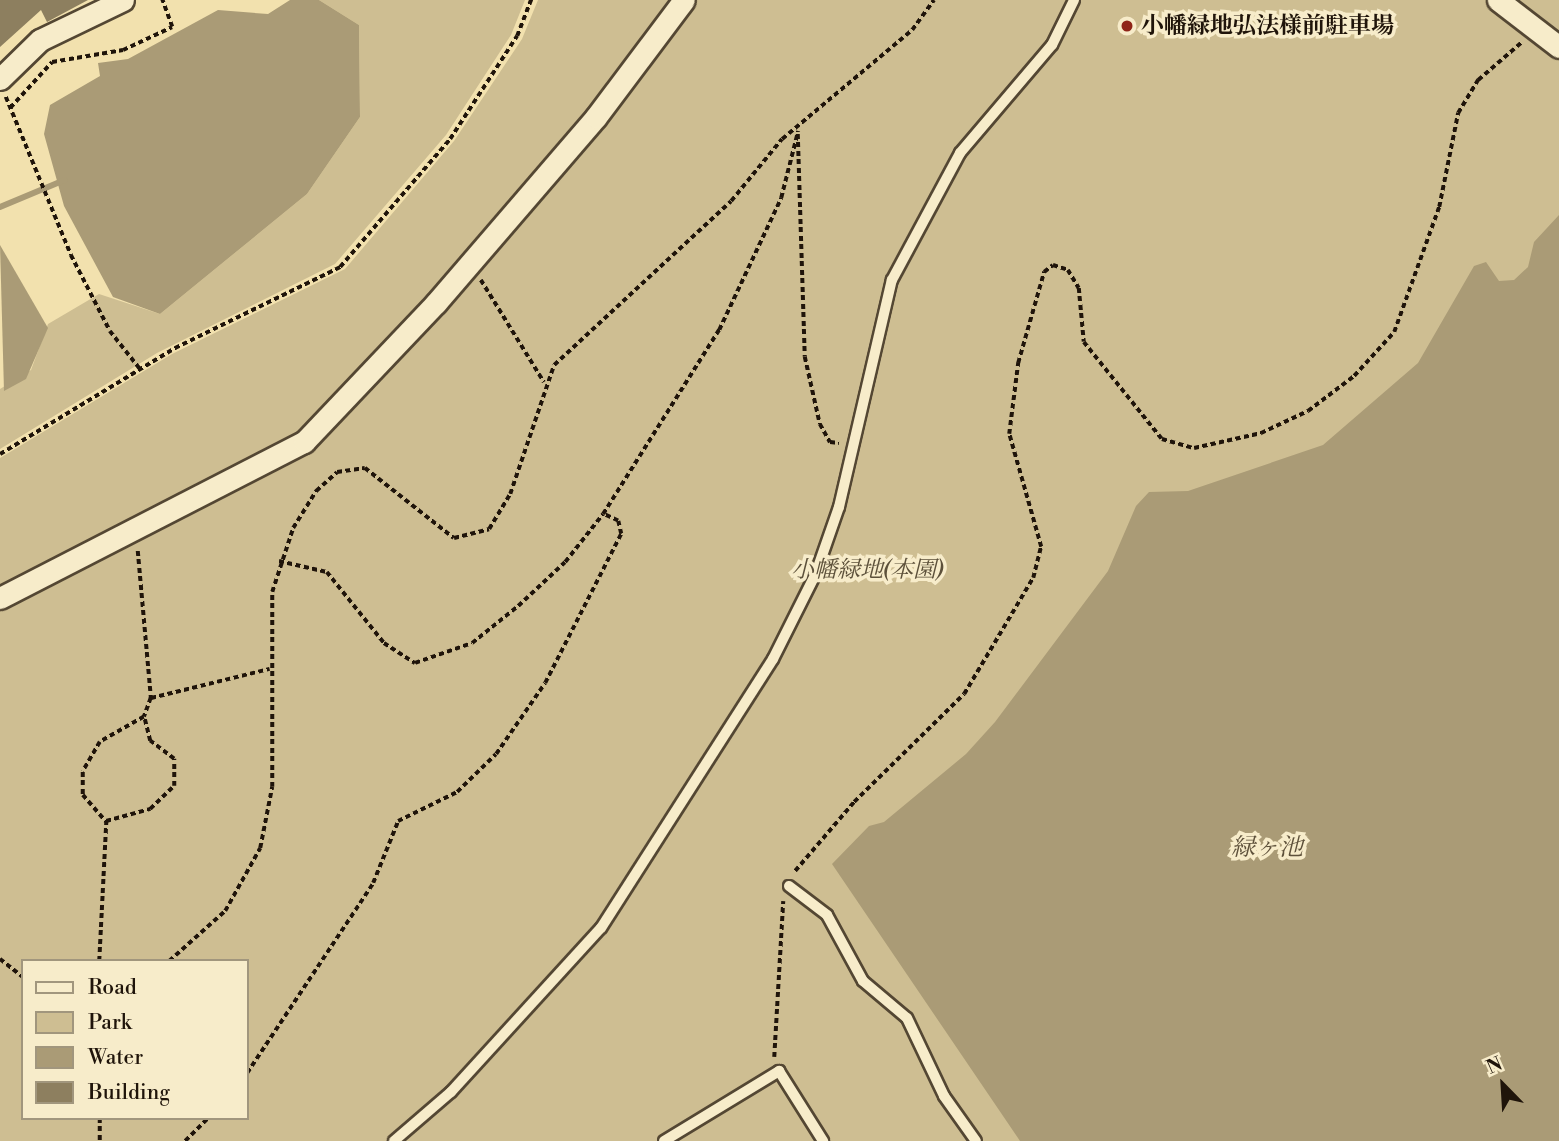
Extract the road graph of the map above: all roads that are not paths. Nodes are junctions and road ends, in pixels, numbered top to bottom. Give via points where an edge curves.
1 (123, 0) edge
2 (684, 0) edge
3 (1074, 0) edge
4 (1498, 0) edge
5 (1559, 47) edge
6 (0, 78) edge
7 (0, 598) edge
8 (789, 886) road end
9 (394, 1141) edge
10 (664, 1141) edge
11 (823, 1141) edge
12 (976, 1141) edge

1 - 6 street via 40,40
2 - 7 street via 596,117 468,266 304,442
3 - 9 lane via 1052,45 960,153 931,199 892,280 855,446 816,573 773,659 616,905 521,1019
4 - 5 street
8 - 12 lane via 827,915 863,981 907,1018 944,1096
10 - 11 lane via 779,1071

